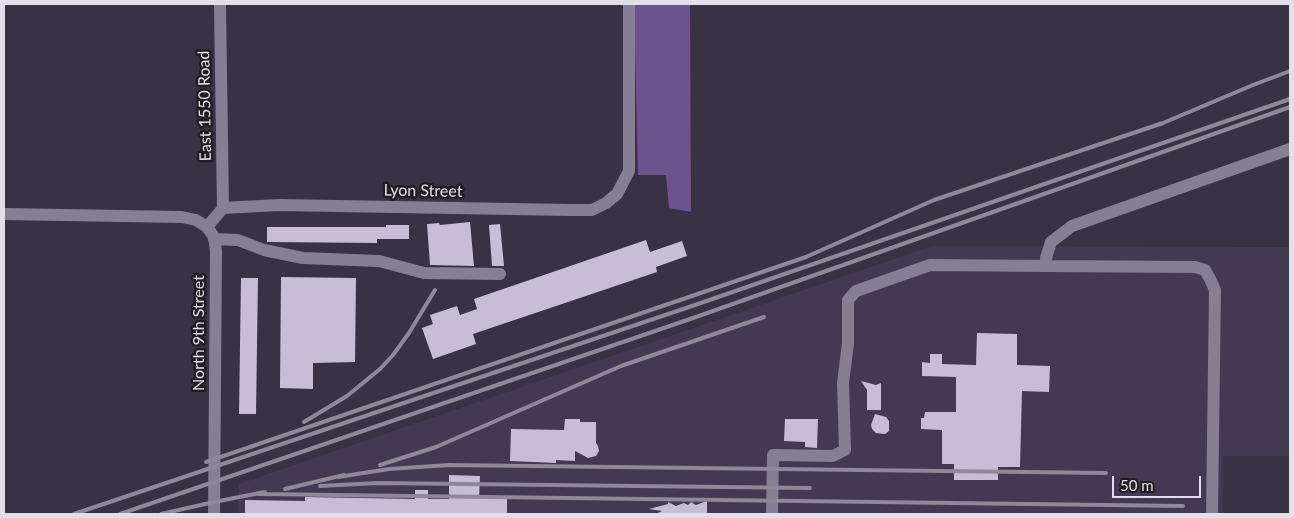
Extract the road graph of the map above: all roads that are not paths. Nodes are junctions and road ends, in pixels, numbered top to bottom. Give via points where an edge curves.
1 (220, 4) edge
2 (629, 4) edge
3 (1290, 149) edge
4 (223, 208) junction
5 (4, 214) edge
6 (207, 227) junction
7 (214, 239) junction
8 (1047, 266) junction
9 (500, 274) dead end
10 (214, 514) edge
11 (772, 514) edge
12 (1212, 514) edge

1 - 4 street, East 1550 Road
2 - 4 street, Lyon Street via 629,171 617,194 606,203 592,210 279,205
3 - 8 street via 1072,226 1051,242
4 - 6 street
5 - 6 street via 182,217
6 - 7 street, North 9th Street
7 - 9 street via 238,240 264,250 303,258 379,261 424,273
7 - 10 street, North 9th Street
8 - 11 street via 930,265 856,291 848,300 848,343 843,383 845,450 833,456 772,455
8 - 12 street via 1195,267 1204,270 1215,290

